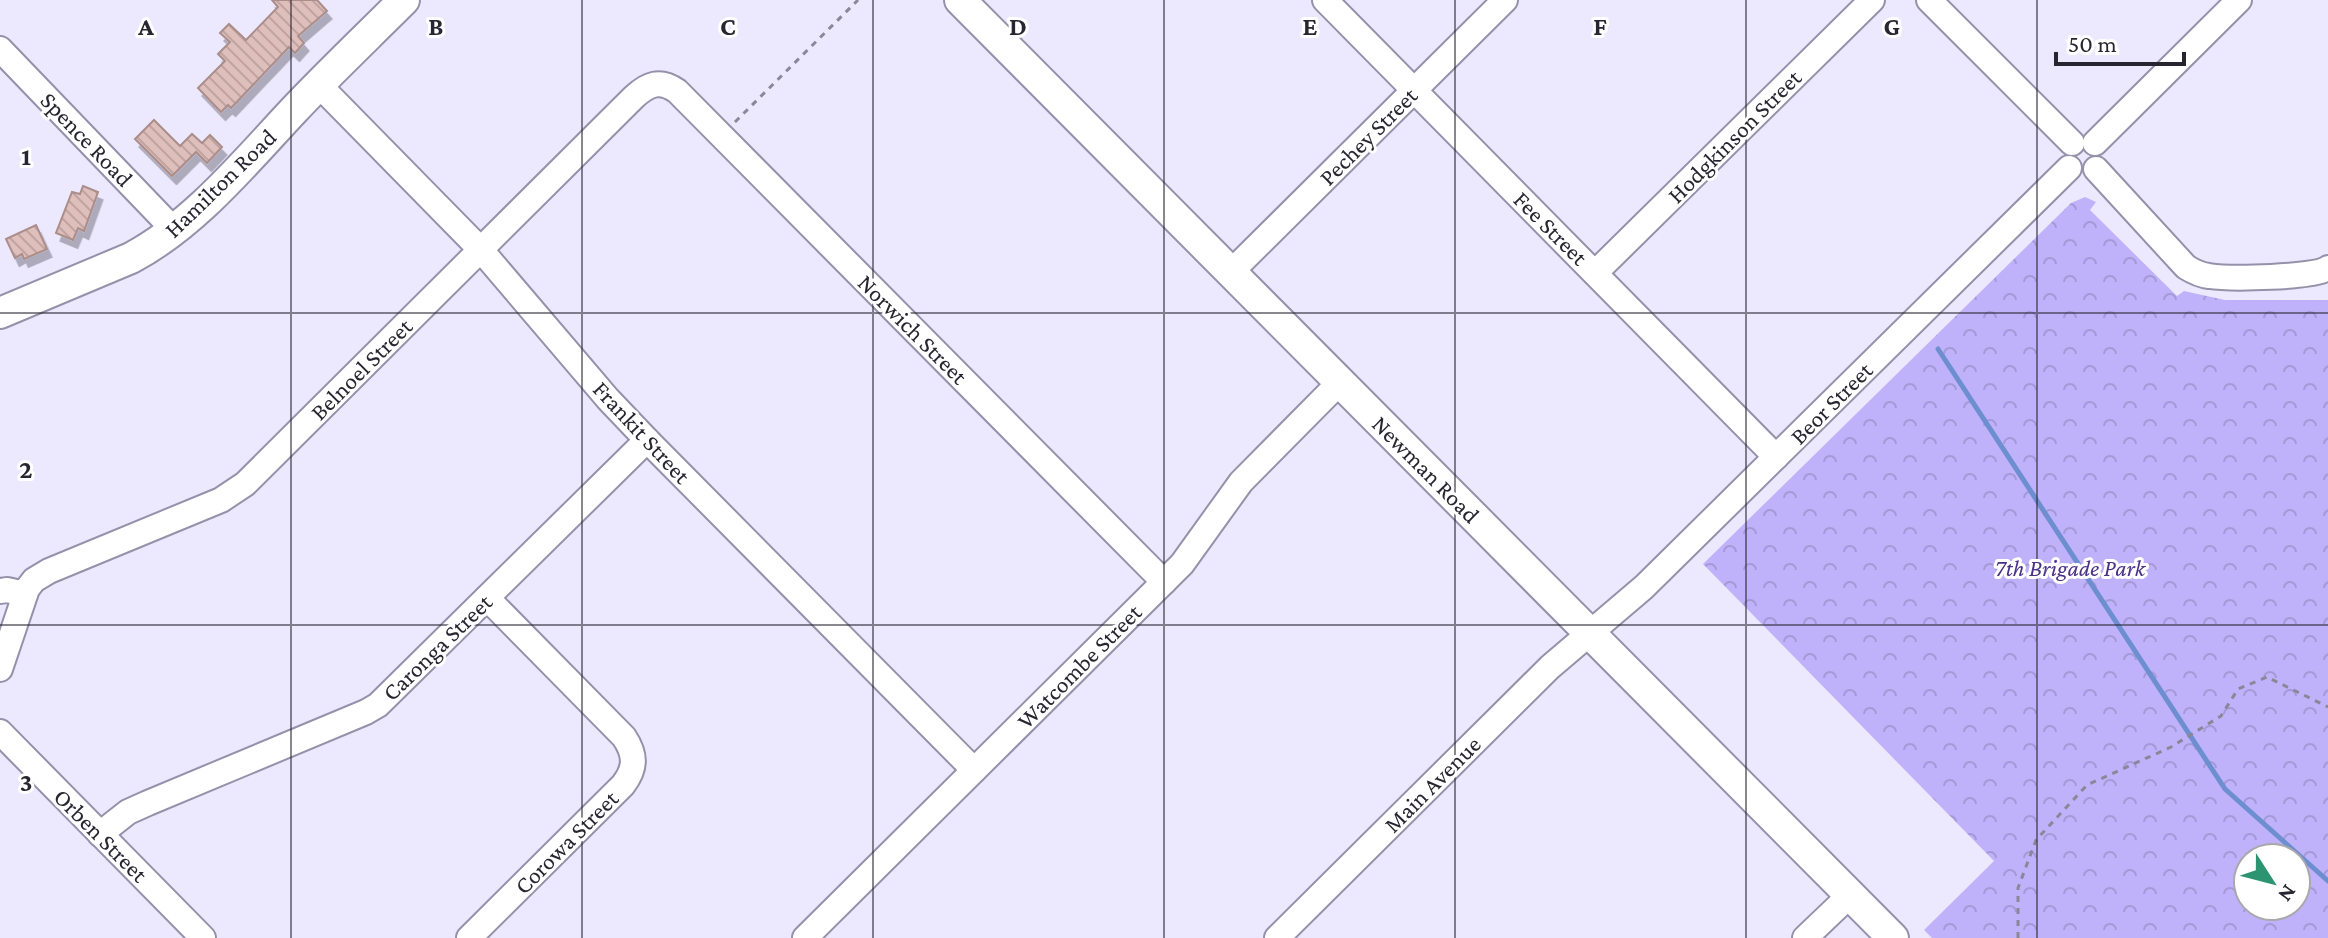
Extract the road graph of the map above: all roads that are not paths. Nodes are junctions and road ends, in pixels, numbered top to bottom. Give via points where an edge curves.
1 (404, 0) edge
2 (960, 0) edge
3 (1325, 0) edge
4 (1505, 0) edge
5 (1872, 0) edge
6 (1929, 0) edge
7 (2239, 0) edge
8 (0, 49) edge
9 (658, 83) joint
10 (319, 85) junction
11 (1414, 90) junction
12 (2083, 143) junction
13 (2069, 168) junction
14 (2096, 169) junction
15 (174, 230) junction
16 (481, 250) junction
17 (2328, 268) edge
18 (1231, 272) junction
19 (1595, 273) junction
20 (0, 313) edge
21 (1340, 382) junction
22 (647, 440) junction
23 (1776, 457) junction
24 (1164, 582) junction
25 (0, 591) edge
26 (25, 594) junction
27 (487, 598) junction
28 (1590, 633) junction
29 (0, 669) edge
30 (0, 732) edge
31 (974, 770) junction
32 (100, 834) junction
33 (1850, 895) junction
34 (203, 938) edge
35 (469, 938) edge
36 (805, 938) edge
37 (1277, 938) edge
38 (1805, 938) edge
39 (1893, 938) edge

1 - 10 main road, Hamilton Road
2 - 18 main road, Newman Road
3 - 11 street, Fee Street
4 - 11 street, Pechey Street
5 - 19 street, Hodgkinson Street
6 - 12 street
7 - 12 street
8 - 15 street, Spence Road
9 - 16 street, Belnoel Street via 634,97
9 - 24 street, Norwich Street via 677,91
10 - 15 main road, Hamilton Road
10 - 16 street, Frankit Street
11 - 18 street, Pechey Street
11 - 19 street, Fee Street
12 - 13 street via 2065,152
12 - 14 street via 2101,153
13 - 14 street via 2079,175
13 - 23 street, Beor Street
14 - 17 street via 2197,274 2305,275
15 - 20 main road, Hamilton Road via 131,258
16 - 22 street, Frankit Street
16 - 26 street, Belnoel Street via 245,484 221,500 44,573
18 - 21 main road, Newman Road
19 - 23 street, Fee Street
21 - 24 street, Watcombe Street via 1241,482
21 - 28 main road, Newman Road
22 - 27 street, Caronga Street
22 - 31 street, Frankit Street
23 - 28 street, Beor Street
24 - 31 street, Watcombe Street
25 - 26 street
26 - 29 street
27 - 32 street, Caronga Street via 378,705 128,812
27 - 35 street, Corowa Street via 624,737 634,755 623,785
28 - 33 main road, Newman Road
28 - 37 street, Main Avenue
30 - 32 street, Orben Street
31 - 36 street, Watcombe Street
32 - 34 street, Orben Street
33 - 38 street
33 - 39 main road, Newman Road

